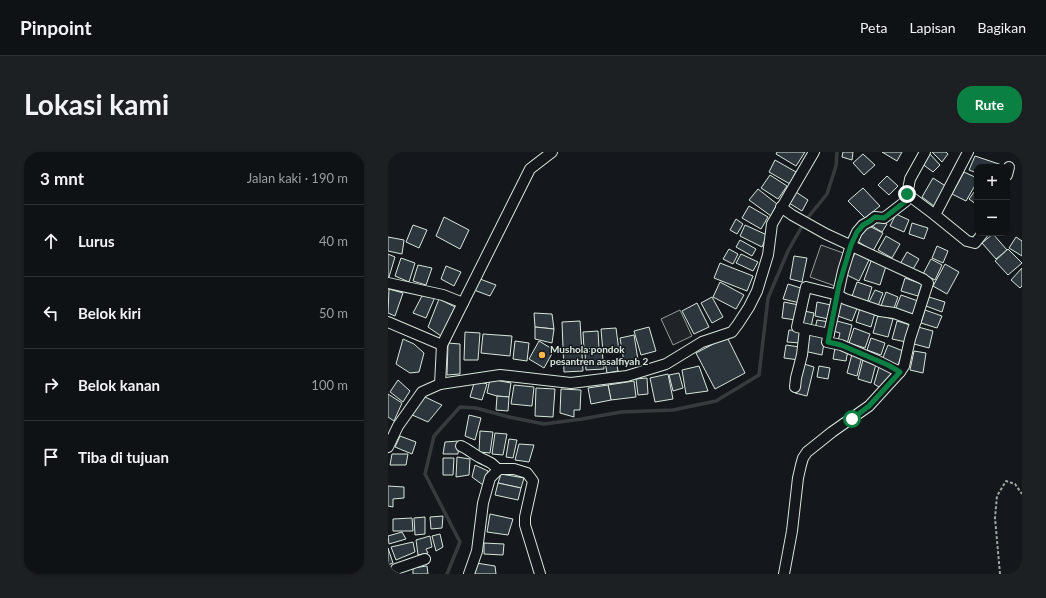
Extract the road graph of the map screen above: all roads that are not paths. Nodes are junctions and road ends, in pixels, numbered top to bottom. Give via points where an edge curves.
1 (552, 152) edge
2 (814, 152) edge
3 (925, 152) edge
4 (968, 152) edge
5 (907, 194) junction
6 (780, 207) junction
7 (935, 215) junction
8 (981, 236) edge
9 (851, 245) junction
10 (388, 283) edge
11 (838, 295) junction
12 (463, 303) junction
13 (916, 321) junction
14 (388, 322) edge
15 (805, 329) junction
16 (829, 334) junction
17 (442, 345) junction
18 (900, 372) junction
19 (440, 384) junction
20 (795, 387) dead end
21 (461, 446) dead end
22 (388, 447) edge
23 (498, 470) junction
24 (425, 559) dead end
25 (394, 572) edge
26 (469, 574) edge
27 (540, 574) edge
28 (784, 574) edge

1 - 12 street via 530,169
2 - 6 street
3 - 5 street via 910,179
4 - 7 street
5 - 7 street
5 - 9 street via 906,201 884,218 875,217 863,225
6 - 9 street via 826,234
6 - 19 street via 772,224 768,255 757,291 732,332 702,342 666,364 627,376 571,383 500,375
7 - 8 street via 967,241 975,243
9 - 11 street
9 - 13 street via 928,283
10 - 12 street via 443,295
11 - 13 street
11 - 15 street via 806,287 797,327
11 - 16 street
12 - 17 street
13 - 18 street via 904,366
14 - 17 street
15 - 16 street
15 - 20 street
16 - 18 street via 828,342 841,345
17 - 19 street
18 - 28 street via 869,406 832,432 803,458
19 - 22 street via 422,392 398,426
21 - 23 street via 493,463
23 - 26 street via 490,478 483,503 477,551
23 - 27 street via 514,469 527,472 533,481 524,517
24 - 25 street

